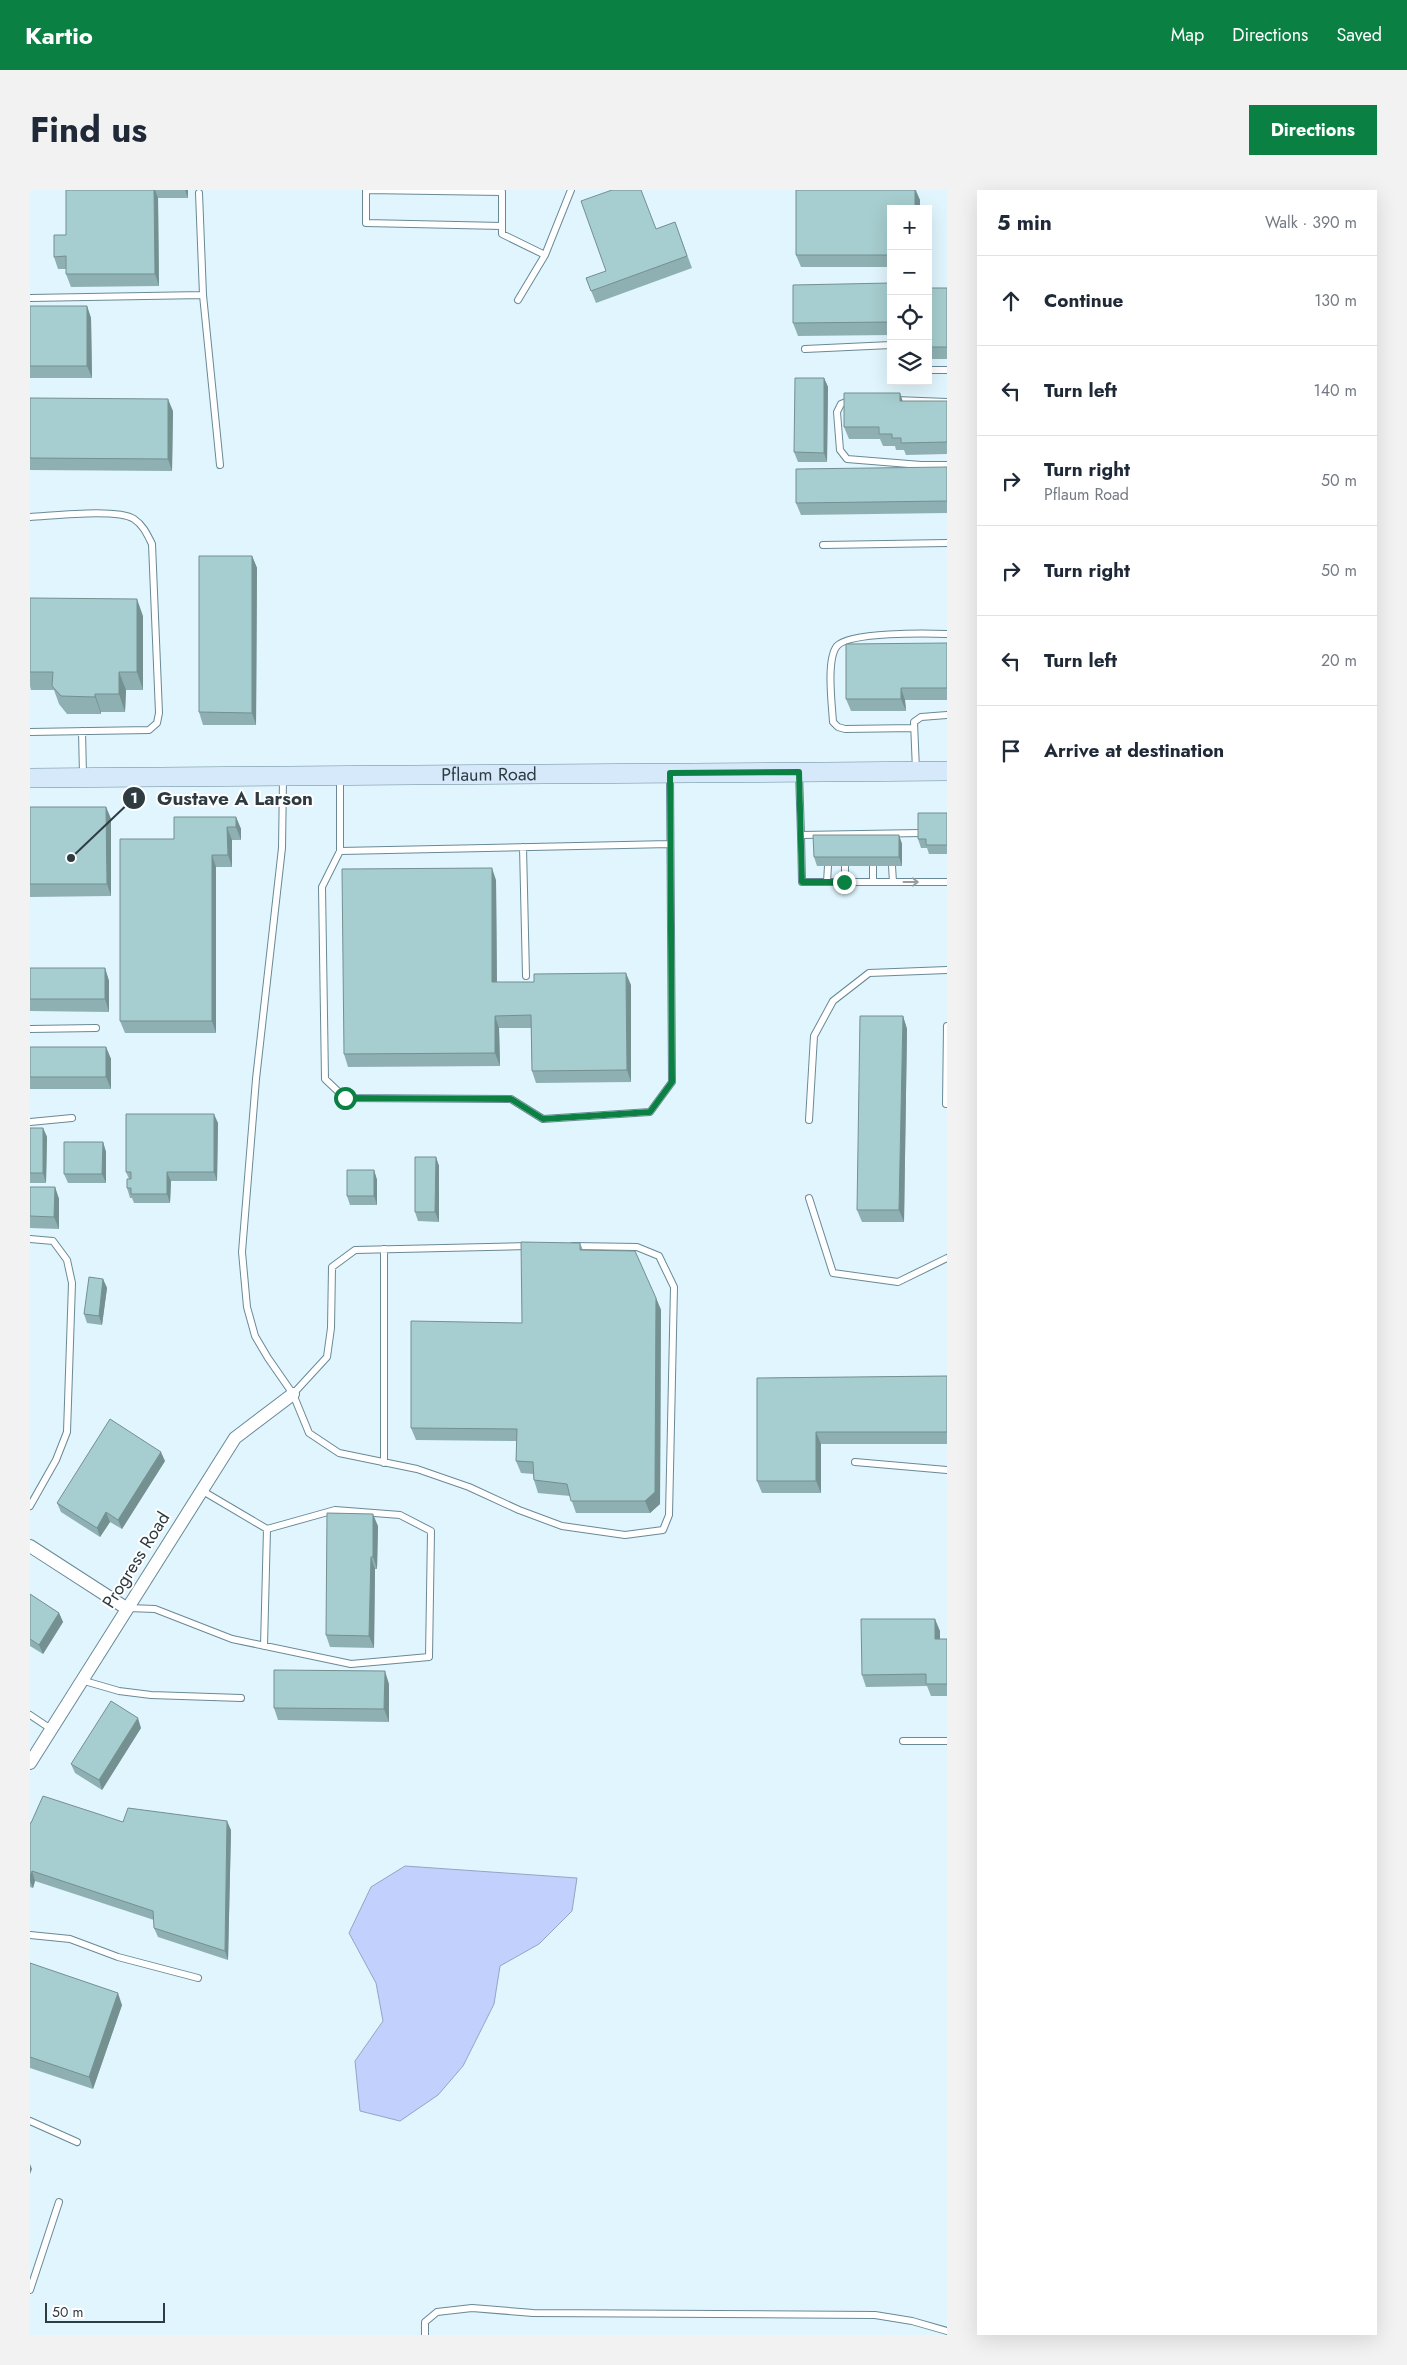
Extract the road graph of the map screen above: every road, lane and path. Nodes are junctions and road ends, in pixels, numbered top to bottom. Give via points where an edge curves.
1 (571, 190) edge
2 (199, 193) dead end
3 (502, 226) junction
4 (545, 256) junction
5 (203, 295) junction
6 (30, 298) edge
7 (518, 300) dead end
8 (887, 344) edge
9 (805, 349) dead end
10 (932, 370) edge
11 (947, 370) edge
12 (860, 400) edge
13 (888, 400) edge
14 (947, 402) edge
15 (220, 465) dead end
16 (947, 465) edge
17 (30, 517) edge
18 (947, 543) edge
19 (823, 545) dead end
20 (947, 634) edge
21 (947, 715) edge
22 (914, 728) junction
23 (30, 732) edge
24 (82, 732) junction
25 (916, 771) junction
26 (947, 771) edge
27 (799, 772) junction
28 (670, 773) junction
29 (340, 775) junction
30 (283, 776) junction
31 (83, 777) junction
32 (30, 778) edge
33 (921, 833) edge
34 (844, 834) junction
35 (870, 834) junction
36 (801, 835) junction
37 (827, 835) junction
38 (670, 844) junction
39 (827, 844) edge
40 (844, 844) edge
41 (871, 844) edge
42 (523, 847) junction
43 (340, 851) junction
44 (828, 866) edge
45 (845, 866) edge
46 (873, 866) edge
47 (892, 866) edge
48 (827, 882) junction
49 (844, 882) junction
50 (873, 882) junction
51 (892, 882) junction
52 (947, 882) edge
53 (947, 970) edge
54 (526, 976) dead end
55 (947, 1026) edge
56 (96, 1028) dead end
57 (30, 1029) edge
58 (946, 1104) dead end
59 (72, 1118) dead end
60 (809, 1120) dead end
61 (30, 1122) edge
62 (809, 1198) dead end
63 (30, 1239) edge
64 (538, 1246) edge
65 (567, 1246) edge
66 (384, 1249) junction
67 (947, 1258) edge
68 (293, 1394) junction
69 (384, 1462) junction
70 (855, 1462) dead end
71 (947, 1470) edge
72 (201, 1490) junction
73 (30, 1506) edge
74 (268, 1529) junction
75 (30, 1546) edge
76 (126, 1608) junction
77 (264, 1646) junction
78 (81, 1680) junction
79 (241, 1698) dead end
80 (30, 1715) edge
81 (51, 1729) junction
82 (902, 1741) dead end
83 (947, 1741) edge
84 (30, 1763) edge
85 (30, 1935) edge
86 (198, 1978) dead end
87 (30, 2121) edge
88 (76, 2142) dead end
89 (59, 2202) dead end
90 (30, 2290) edge
91 (947, 2331) edge
92 (425, 2335) edge

1 - 4 lane
2 - 5 lane
3 - 3 lane via 502,192 366,190 366,223
3 - 4 lane via 502,234
4 - 7 lane
5 - 6 lane
5 - 15 lane
8 - 9 lane
10 - 11 lane
12 - 16 lane via 841,404 837,412 840,450 848,459
13 - 14 lane
17 - 24 lane via 118,514 133,518 144,527 152,544 157,723 149,730
18 - 19 lane
20 - 22 lane via 891,634 845,640 836,647 831,685 833,722 845,729
21 - 22 lane via 921,717 914,722
22 - 25 lane
23 - 24 lane
24 - 31 lane
25 - 26 street, Pflaum Road
25 - 27 street, Pflaum Road
27 - 28 street, Pflaum Road
27 - 36 lane
28 - 29 street, Pflaum Road
28 - 38 lane
29 - 30 street, Pflaum Road
29 - 43 lane
30 - 31 street, Pflaum Road
30 - 68 lane via 282,848 256,1079 242,1252 247,1306 255,1336
31 - 32 street, Pflaum Road
33 - 35 lane
34 - 35 lane
34 - 37 lane
34 - 40 lane
35 - 41 lane
36 - 37 lane
36 - 48 lane via 802,882
37 - 39 lane
38 - 42 lane
38 - 43 lane via 672,1082 650,1112 543,1119 511,1099 345,1098 325,1079 322,887
42 - 43 lane
42 - 54 lane
44 - 48 lane
45 - 49 lane
46 - 50 lane
47 - 51 lane
48 - 49 lane
49 - 50 lane
50 - 51 lane
51 -> 52 lane
53 - 60 lane via 869,973 833,1001 814,1036
55 - 58 lane
56 - 57 lane
59 - 61 lane
62 - 67 lane via 833,1273 898,1282
63 - 73 lane via 53,1241 67,1260 72,1283 67,1432 56,1460
64 - 66 lane
65 - 69 lane via 637,1247 659,1256 674,1287 669,1515 663,1530 625,1536 562,1526 469,1487 417,1469
66 - 68 lane via 355,1250 332,1267 327,1357
66 - 69 lane
68 - 69 lane via 309,1433 339,1453
68 - 72 street, Progress Road via 236,1438
70 - 71 lane
72 - 74 lane
72 - 76 street, Progress Road
74 - 77 lane
74 - 77 lane via 335,1510 400,1515 432,1531 430,1657 351,1664
75 - 76 street
76 - 77 lane via 155,1609 232,1639
76 - 78 street, Progress Road
78 - 79 lane via 119,1691 151,1695
78 - 81 street, Progress Road
80 - 81 lane
81 - 84 street, Progress Road
82 - 83 lane
85 - 86 lane via 70,1939 118,1957
87 - 88 lane
89 - 90 lane
91 - 92 lane via 875,2315 532,2313 472,2308 437,2312 425,2322

